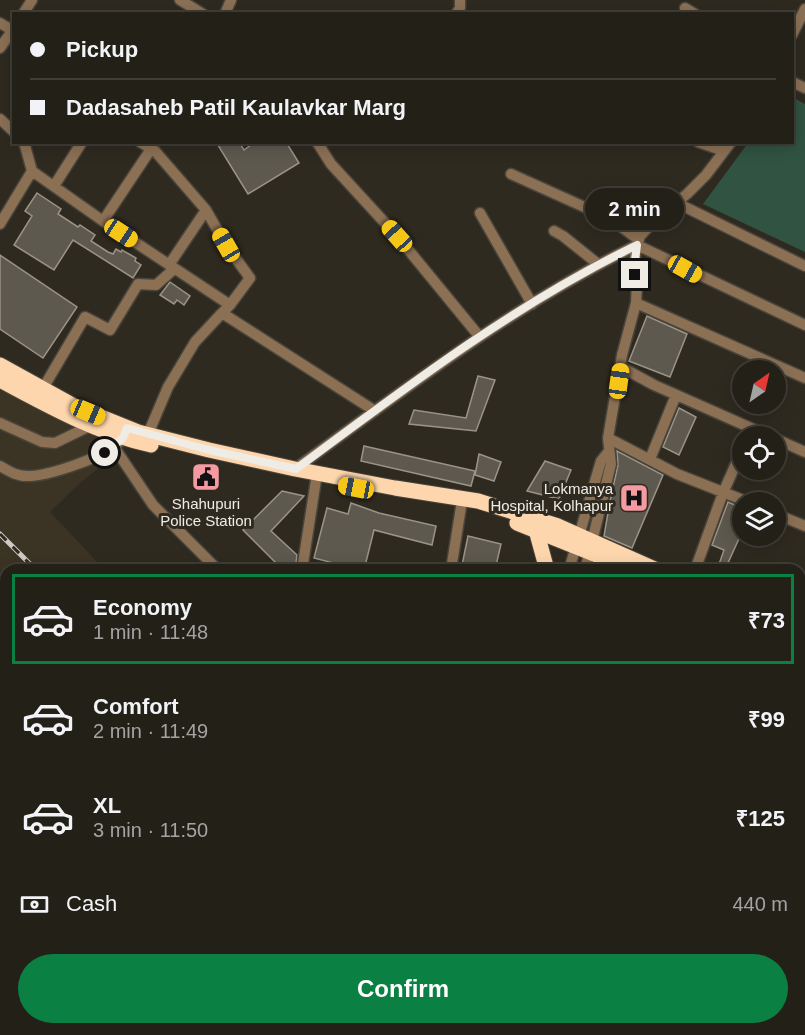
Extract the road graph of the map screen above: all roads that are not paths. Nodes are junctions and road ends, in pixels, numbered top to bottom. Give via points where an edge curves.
1 (180, 0) edge
2 (805, 9) edge
3 (200, 12) edge
4 (12, 30) edge
5 (794, 31) edge
6 (0, 48) edge
7 (0, 119) edge
8 (12, 130) edge
9 (25, 144) edge
10 (81, 144) edge
11 (143, 144) edge
12 (318, 144) edge
13 (710, 144) edge
14 (728, 147) edge
15 (151, 149) junction
16 (32, 171) junction
17 (511, 174) dead end
18 (54, 186) junction
19 (620, 196) dead end
20 (677, 203) junction
21 (206, 210) junction
22 (480, 213) dead end
23 (103, 221) junction
24 (0, 224) edge
25 (554, 231) dead end
26 (638, 243) junction
27 (598, 264) junction
28 (805, 266) edge
29 (171, 267) junction
30 (636, 303) junction
31 (532, 304) junction
32 (230, 305) junction
33 (222, 314) junction
34 (805, 325) edge
35 (479, 336) junction
36 (0, 366) edge
37 (621, 367) junction
38 (805, 378) edge
39 (0, 380) edge
40 (42, 390) junction
41 (676, 395) junction
42 (375, 411) junction
43 (96, 421) junction
44 (1, 426) edge
45 (736, 426) edge
46 (148, 434) junction
47 (121, 438) junction
48 (608, 438) junction
49 (786, 443) edge
50 (805, 452) edge
51 (650, 459) junction
52 (0, 466) edge
53 (296, 469) junction
54 (732, 473) edge
55 (316, 480) junction
56 (723, 493) junction
57 (732, 496) edge
58 (461, 507) junction
59 (786, 518) edge
60 (805, 526) edge
61 (536, 530) junction
62 (585, 543) junction
63 (212, 564) edge
64 (303, 564) edge
65 (452, 564) edge
66 (546, 564) edge
67 (573, 564) edge
68 (585, 564) edge
69 (623, 564) edge
70 (641, 564) edge
71 (697, 564) edge

1 - 3 street
2 - 5 street
4 - 6 street
7 - 8 street
9 - 16 street
10 - 18 street
11 - 15 street
12 - 35 street via 331,164 397,236
13 - 14 street
14 - 20 street
15 - 21 street
15 - 23 street
16 - 18 street
16 - 24 street
17 - 26 street via 611,219
18 - 23 street
19 - 20 street
20 - 26 street via 653,222
20 - 28 street
21 - 29 street
21 - 32 street via 250,278
22 - 31 street
23 - 29 street
25 - 27 street
26 - 27 street
26 - 30 street via 634,268
26 - 34 street
27 - 31 street
29 - 32 street
29 - 40 street via 156,285 138,284 110,330 86,317
30 - 37 street
30 - 38 street
31 - 35 street
32 - 33 street
33 - 42 street
33 - 46 street via 195,342 168,387
35 - 42 street
36 - 40 highway
37 - 41 street
37 - 48 street
39 - 43 highway
40 - 43 highway
41 - 45 street
41 - 51 street
42 - 53 street
43 - 44 street via 56,443 42,442
43 - 47 highway
46 - 47 highway
46 - 53 highway
47 - 52 street via 105,453 65,468 30,476 13,474
47 - 55 highway
47 - 63 street via 153,505
48 - 51 street
48 - 62 street via 611,464
49 - 50 street
51 - 56 street
53 - 62 highway via 478,501
54 - 56 street
55 - 58 highway
55 - 64 street
56 - 57 street
56 - 71 street
58 - 61 highway
58 - 65 street
59 - 60 street
61 - 62 highway
61 - 66 highway
62 - 67 street
62 - 68 street
62 - 69 highway
62 - 70 highway

